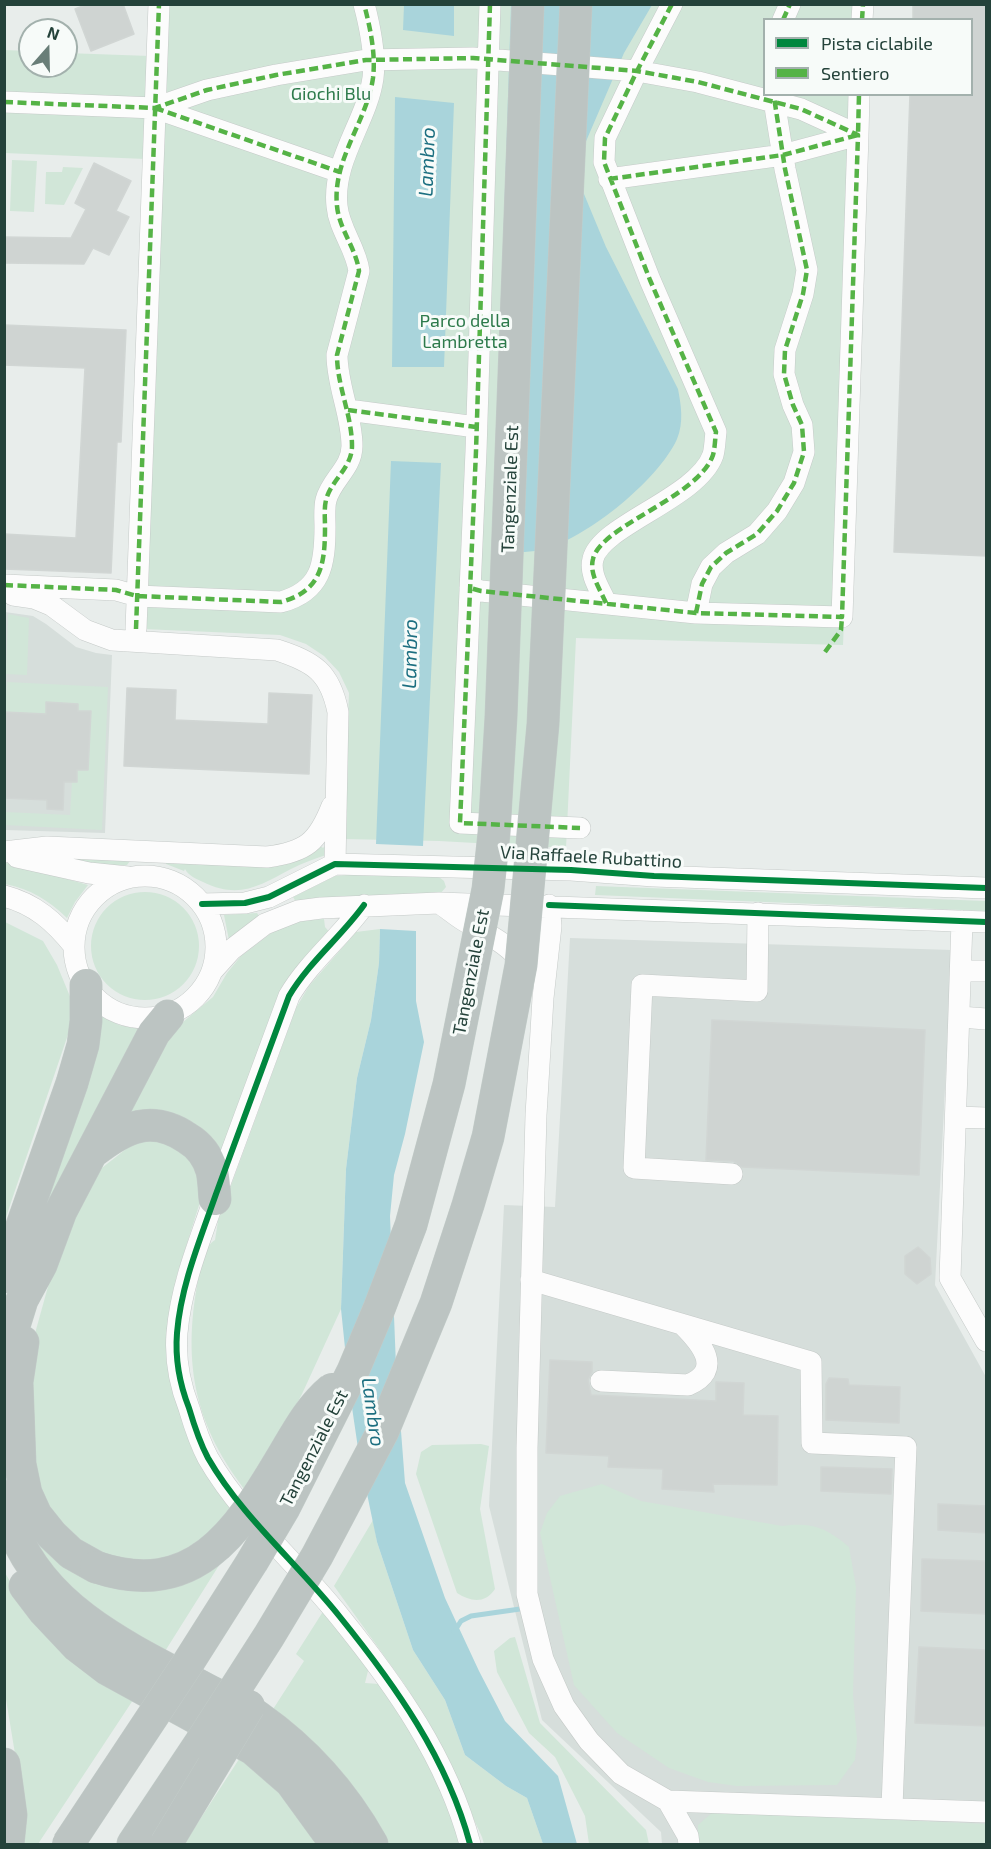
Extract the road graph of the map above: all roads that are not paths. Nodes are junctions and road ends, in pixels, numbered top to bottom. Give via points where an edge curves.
1 (159, 4) edge
2 (364, 4) edge
3 (490, 4) edge
4 (528, 4) edge
5 (576, 4) edge
6 (672, 4) edge
7 (790, 4) edge
8 (784, 18) edge
9 (373, 59) junction
10 (493, 59) junction
11 (637, 71) junction
12 (763, 96) edge
13 (859, 96) edge
14 (774, 98) edge
15 (4, 102) edge
16 (151, 108) junction
17 (858, 135) junction
18 (783, 155) junction
19 (340, 172) junction
20 (609, 179) junction
21 (348, 410) junction
22 (476, 427) junction
23 (4, 585) edge
24 (470, 588) junction
25 (4, 595) edge
26 (137, 596) junction
27 (606, 603) junction
28 (696, 613) junction
29 (136, 629) dead end
30 (335, 797) junction
31 (580, 828) dead end
32 (4, 854) edge
33 (335, 864) junction
34 (132, 877) junction
35 (987, 888) edge
36 (4, 896) edge
37 (439, 903) junction
38 (202, 904) junction
39 (364, 905) junction
40 (549, 905) junction
41 (758, 914) junction
42 (962, 921) junction
43 (987, 922) edge
44 (74, 946) junction
45 (212, 971) junction
46 (962, 971) junction
47 (987, 972) edge
48 (86, 985) junction
49 (543, 998) junction
50 (168, 1016) junction
51 (960, 1017) junction
52 (987, 1019) edge
53 (956, 1117) junction
54 (987, 1118) edge
55 (91, 1154) junction
56 (732, 1174) dead end
57 (214, 1199) junction
58 (40, 1265) junction
59 (4, 1277) edge
60 (531, 1280) junction
61 (682, 1324) junction
62 (987, 1341) edge
63 (4, 1365) edge
64 (353, 1371) junction
65 (602, 1381) dead end
66 (4, 1496) edge
67 (349, 1497) junction
68 (4, 1549) edge
69 (4, 1764) edge
70 (668, 1801) junction
71 (892, 1807) junction
72 (987, 1812) edge
73 (8, 1845) edge
74 (68, 1845) edge
75 (134, 1845) edge
76 (166, 1845) edge
77 (336, 1845) edge
78 (372, 1845) edge
79 (470, 1845) edge
80 (689, 1845) edge

1 - 16 street
2 - 9 street
3 - 10 street
4 - 64 highway, Tangenziale Est, bridge via 501,717 488,889 449,1084 411,1225
5 - 67 highway, bridge via 543,724 521,965 488,1137 436,1304 383,1431
6 - 11 street
7 - 8 street
9 - 10 street
9 - 16 street via 207,90
9 - 19 street via 369,97
10 - 11 street, bridge
10 - 22 street
11 - 12 street
11 - 20 street via 605,138 604,162
13 - 17 street
14 - 17 street
14 - 18 street
15 - 16 street
16 - 19 street
16 - 26 street
17 - 18 street
17 - 28 street via 842,617
18 - 20 street
18 - 28 street via 807,270 784,350 784,374 802,424 804,452 794,483 777,512 757,534 711,567 702,584
19 - 21 street via 336,205 359,270 337,355
20 - 27 street via 716,432 713,455 699,478 607,539 593,558 593,575
21 - 22 street
21 - 26 street via 352,448 349,461 326,500 325,554 316,579 306,591 281,602
22 - 24 street
23 - 26 street via 116,590
24 - 27 street
24 - 31 street via 460,823
25 - 30 street via 51,604 85,630 112,640 277,650 313,665 334,693 338,712
26 - 29 street
27 - 28 street
30 - 32 street via 315,837 301,850 285,855 47,847
30 - 33 street
32 - 34 street via 89,873
33 - 35 street, Via Raffaele Rubattino
33 - 38 street, Via Raffaele Rubattino via 269,897 245,903
34 - 38 street via 158,877 175,882
34 - 44 street via 107,887 88,905
36 - 44 street via 42,913
37 - 39 street
37 - 40 street
37 - 49 street via 500,940 518,956
38 - 45 street via 216,937
39 - 45 street via 283,915 250,935
39 - 57 street via 289,996
40 - 41 street
40 - 49 street via 551,926
41 - 42 street
41 - 56 street via 757,991 642,985 634,1168
42 - 43 street
42 - 46 street
44 - 48 street
45 - 50 street via 195,997
46 - 47 street
46 - 51 street
48 - 50 street via 99,1000 122,1013
48 - 59 highway via 83,1045
49 - 60 street
50 - 55 highway via 154,1033
51 - 52 street
51 - 53 street
53 - 54 street
53 - 62 street via 951,1278
55 - 57 highway via 112,1137 132,1128 153,1124 174,1129 205,1154 212,1171
55 - 58 highway via 61,1211
57 - 79 street via 195,1252 177,1334 183,1392 192,1420 228,1489 339,1616 425,1735 462,1814
58 - 63 highway via 22,1300
58 - 64 highway, bridge via 17,1382 20,1464 26,1493 41,1522 71,1553 119,1575 170,1574 193,1564 238,1527 312,1410
60 - 61 street
60 - 70 street via 526,1564 527,1594 543,1659 564,1706 590,1741 621,1774
61 - 65 street via 701,1344 707,1360 698,1381 688,1385
61 - 71 street via 811,1362 812,1443 906,1447
64 - 74 highway, Tangenziale Est, bridge via 252,1562
66 - 78 highway via 15,1531 32,1564 59,1596 96,1628 256,1716 290,1742 351,1809
67 - 75 highway, bridge via 269,1636
67 - 76 highway, bridge via 346,1528 329,1576
68 - 77 highway via 19,1578 77,1646 107,1669 253,1749 291,1782
69 - 73 highway via 10,1815
70 - 71 street
70 - 80 street
71 - 72 street

